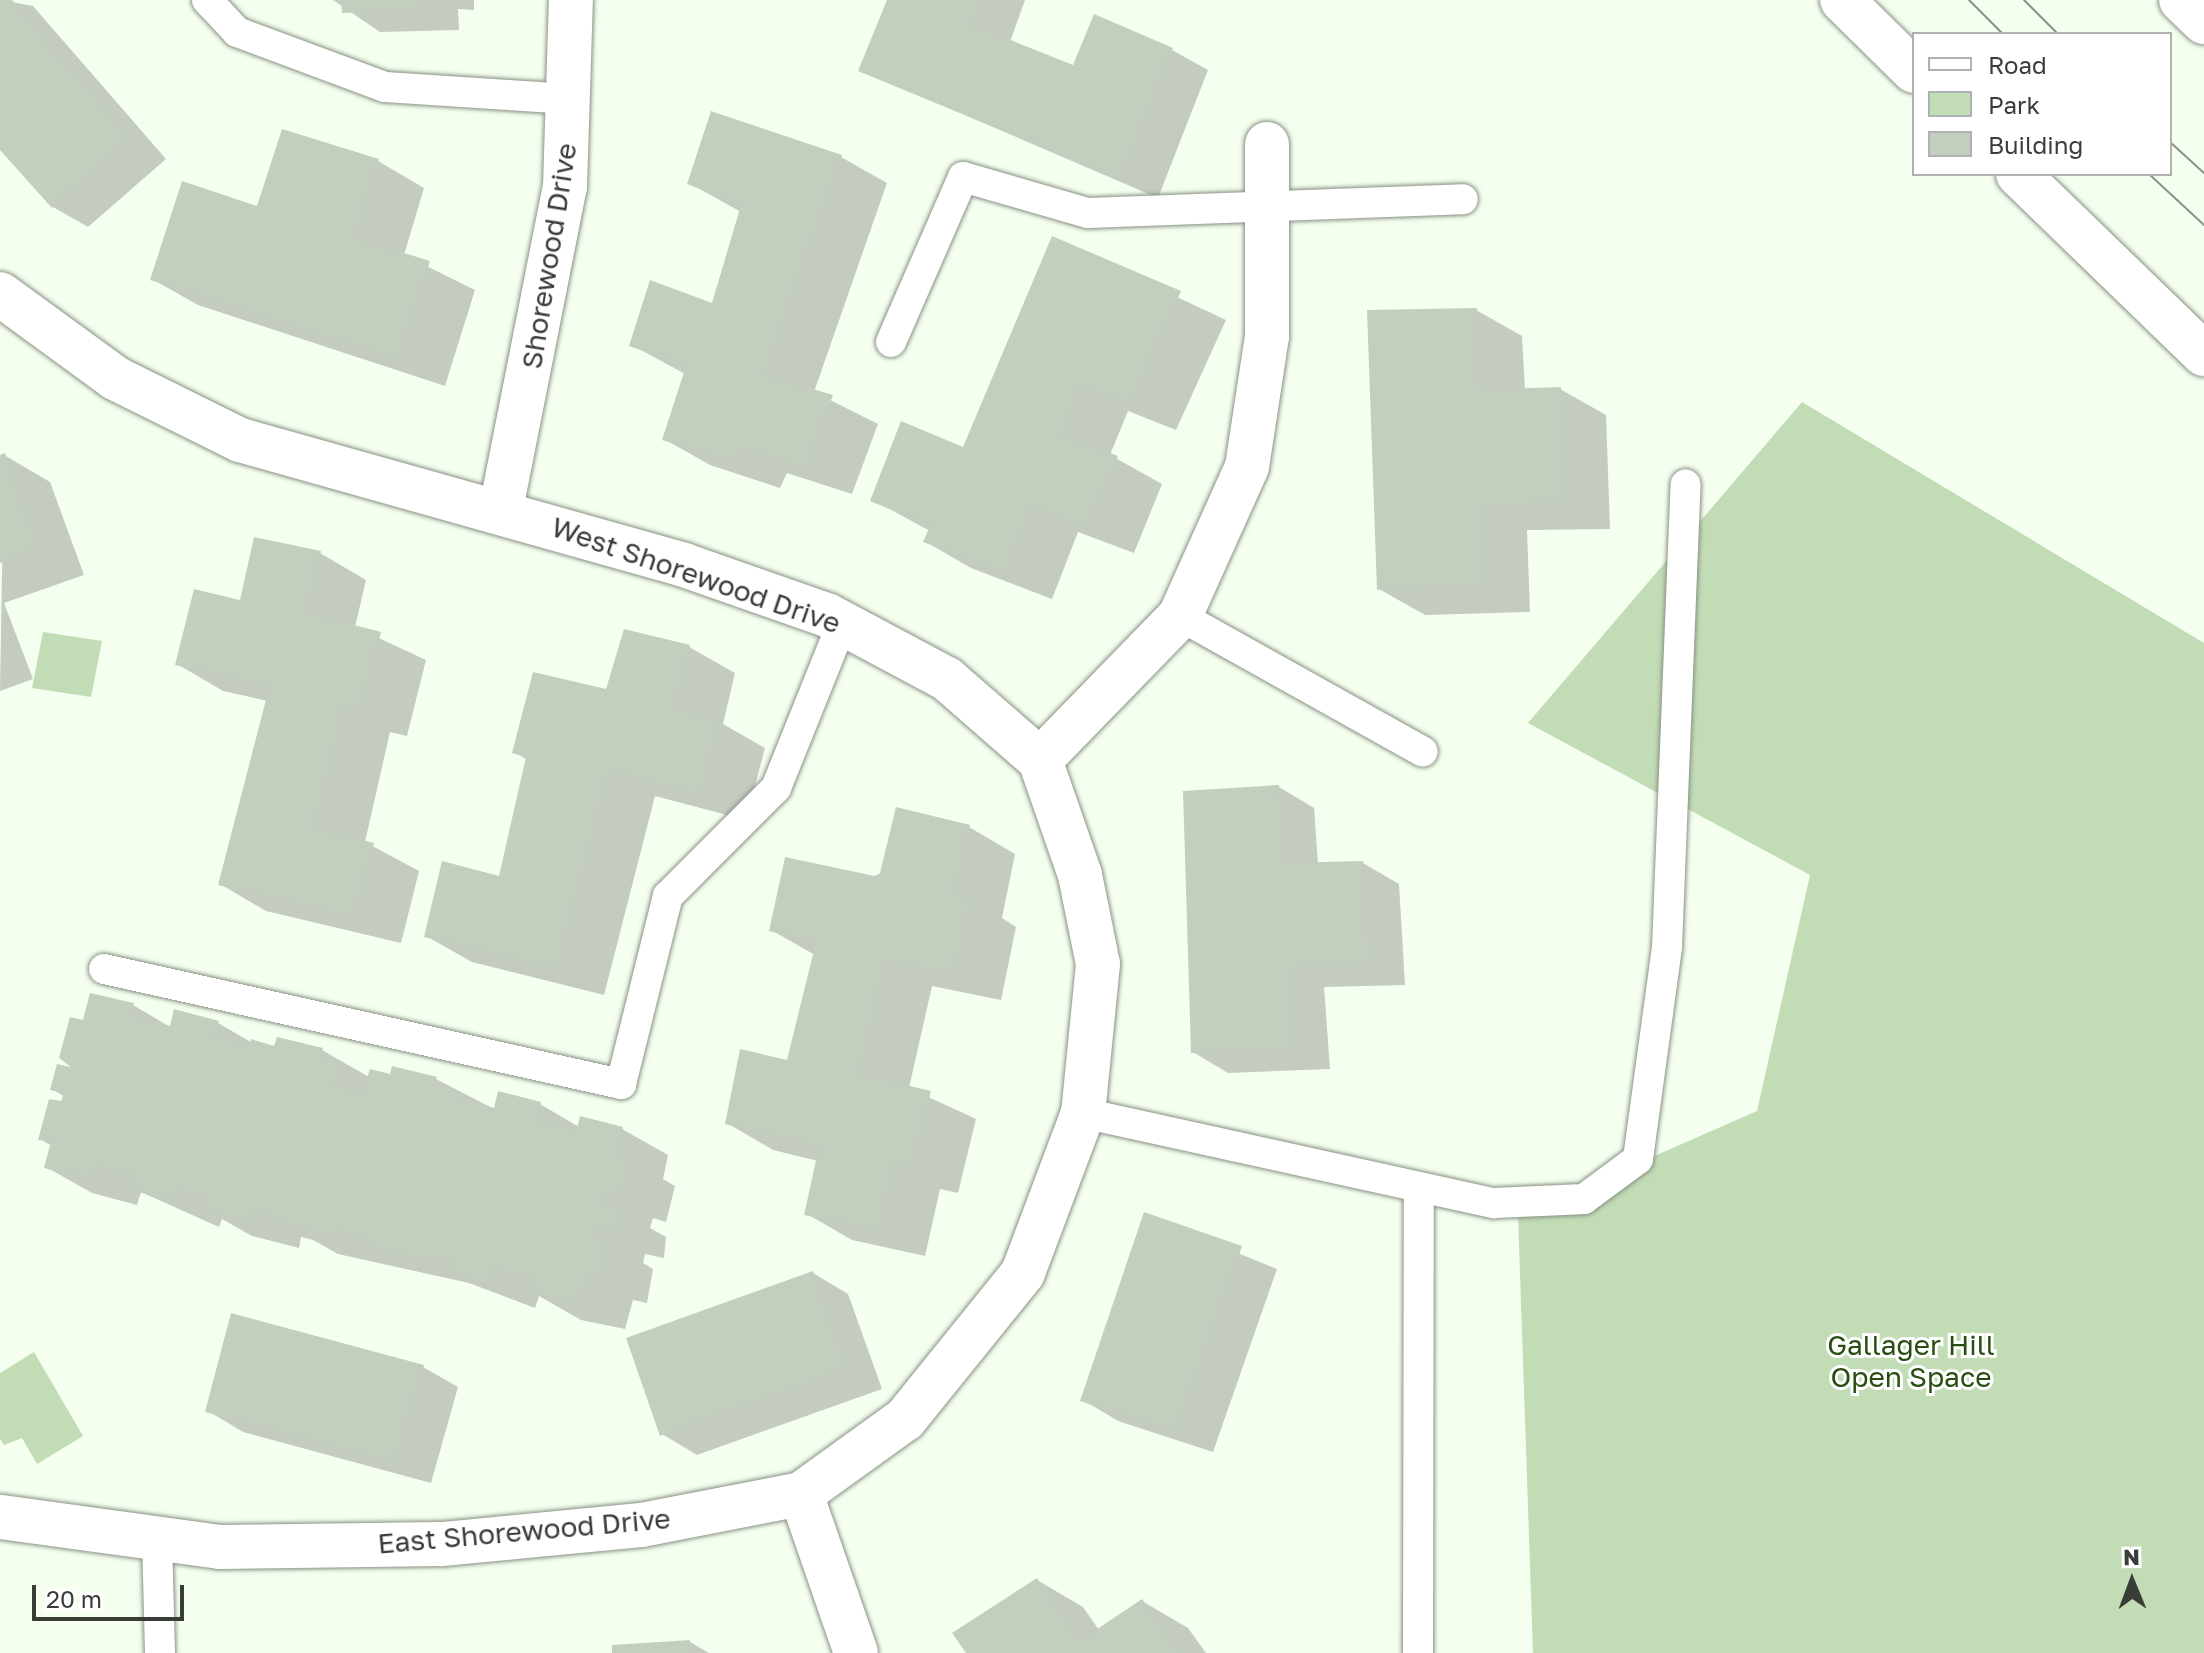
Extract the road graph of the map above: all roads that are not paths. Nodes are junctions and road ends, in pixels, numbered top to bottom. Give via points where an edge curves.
1 (207, 0) edge
2 (571, 0) edge
3 (1842, 0) edge
4 (2181, 0) edge
5 (2204, 22) edge
6 (1912, 69) edge
7 (570, 99) junction
8 (1267, 144) dead end
9 (2020, 176) edge
10 (1463, 199) dead end
11 (1267, 202) junction
12 (0, 294) edge
13 (891, 342) dead end
14 (2204, 354) edge
15 (1686, 484) dead end
16 (501, 509) junction
17 (1180, 616) junction
18 (842, 624) junction
19 (1423, 752) dead end
20 (1040, 760) junction
21 (104, 969) dead end
22 (1083, 1113) junction
23 (1419, 1188) junction
24 (801, 1494) junction
25 (0, 1517) edge
26 (157, 1538) junction
27 (160, 1653) edge
28 (856, 1653) edge
29 (1418, 1653) edge

1 - 7 lane via 237,32 385,87
2 - 7 main road, Shorewood Drive
3 - 6 main road
4 - 5 main road
7 - 16 main road, Shorewood Drive via 547,305
8 - 11 main road
9 - 14 main road
10 - 11 lane
11 - 13 lane via 1088,213 963,177
11 - 17 main road via 1267,337 1247,467
12 - 16 main road, West Shorewood Drive via 115,378 240,440
15 - 23 lane via 1667,947 1638,1159 1584,1199 1494,1203
16 - 18 main road, West Shorewood Drive
17 - 19 lane
17 - 20 main road
18 - 20 main road, West Shorewood Drive via 947,679
18 - 21 lane via 776,788 668,896 621,1084
20 - 22 main road, West Shorewood Drive via 1080,875 1098,964
22 - 23 lane
22 - 24 main road, East Shorewood Drive via 1023,1273 982,1331 905,1419
23 - 29 lane
24 - 26 main road, East Shorewood Drive via 641,1525 442,1544 220,1547
24 - 28 main road
25 - 26 main road, East Shorewood Drive
26 - 27 lane

